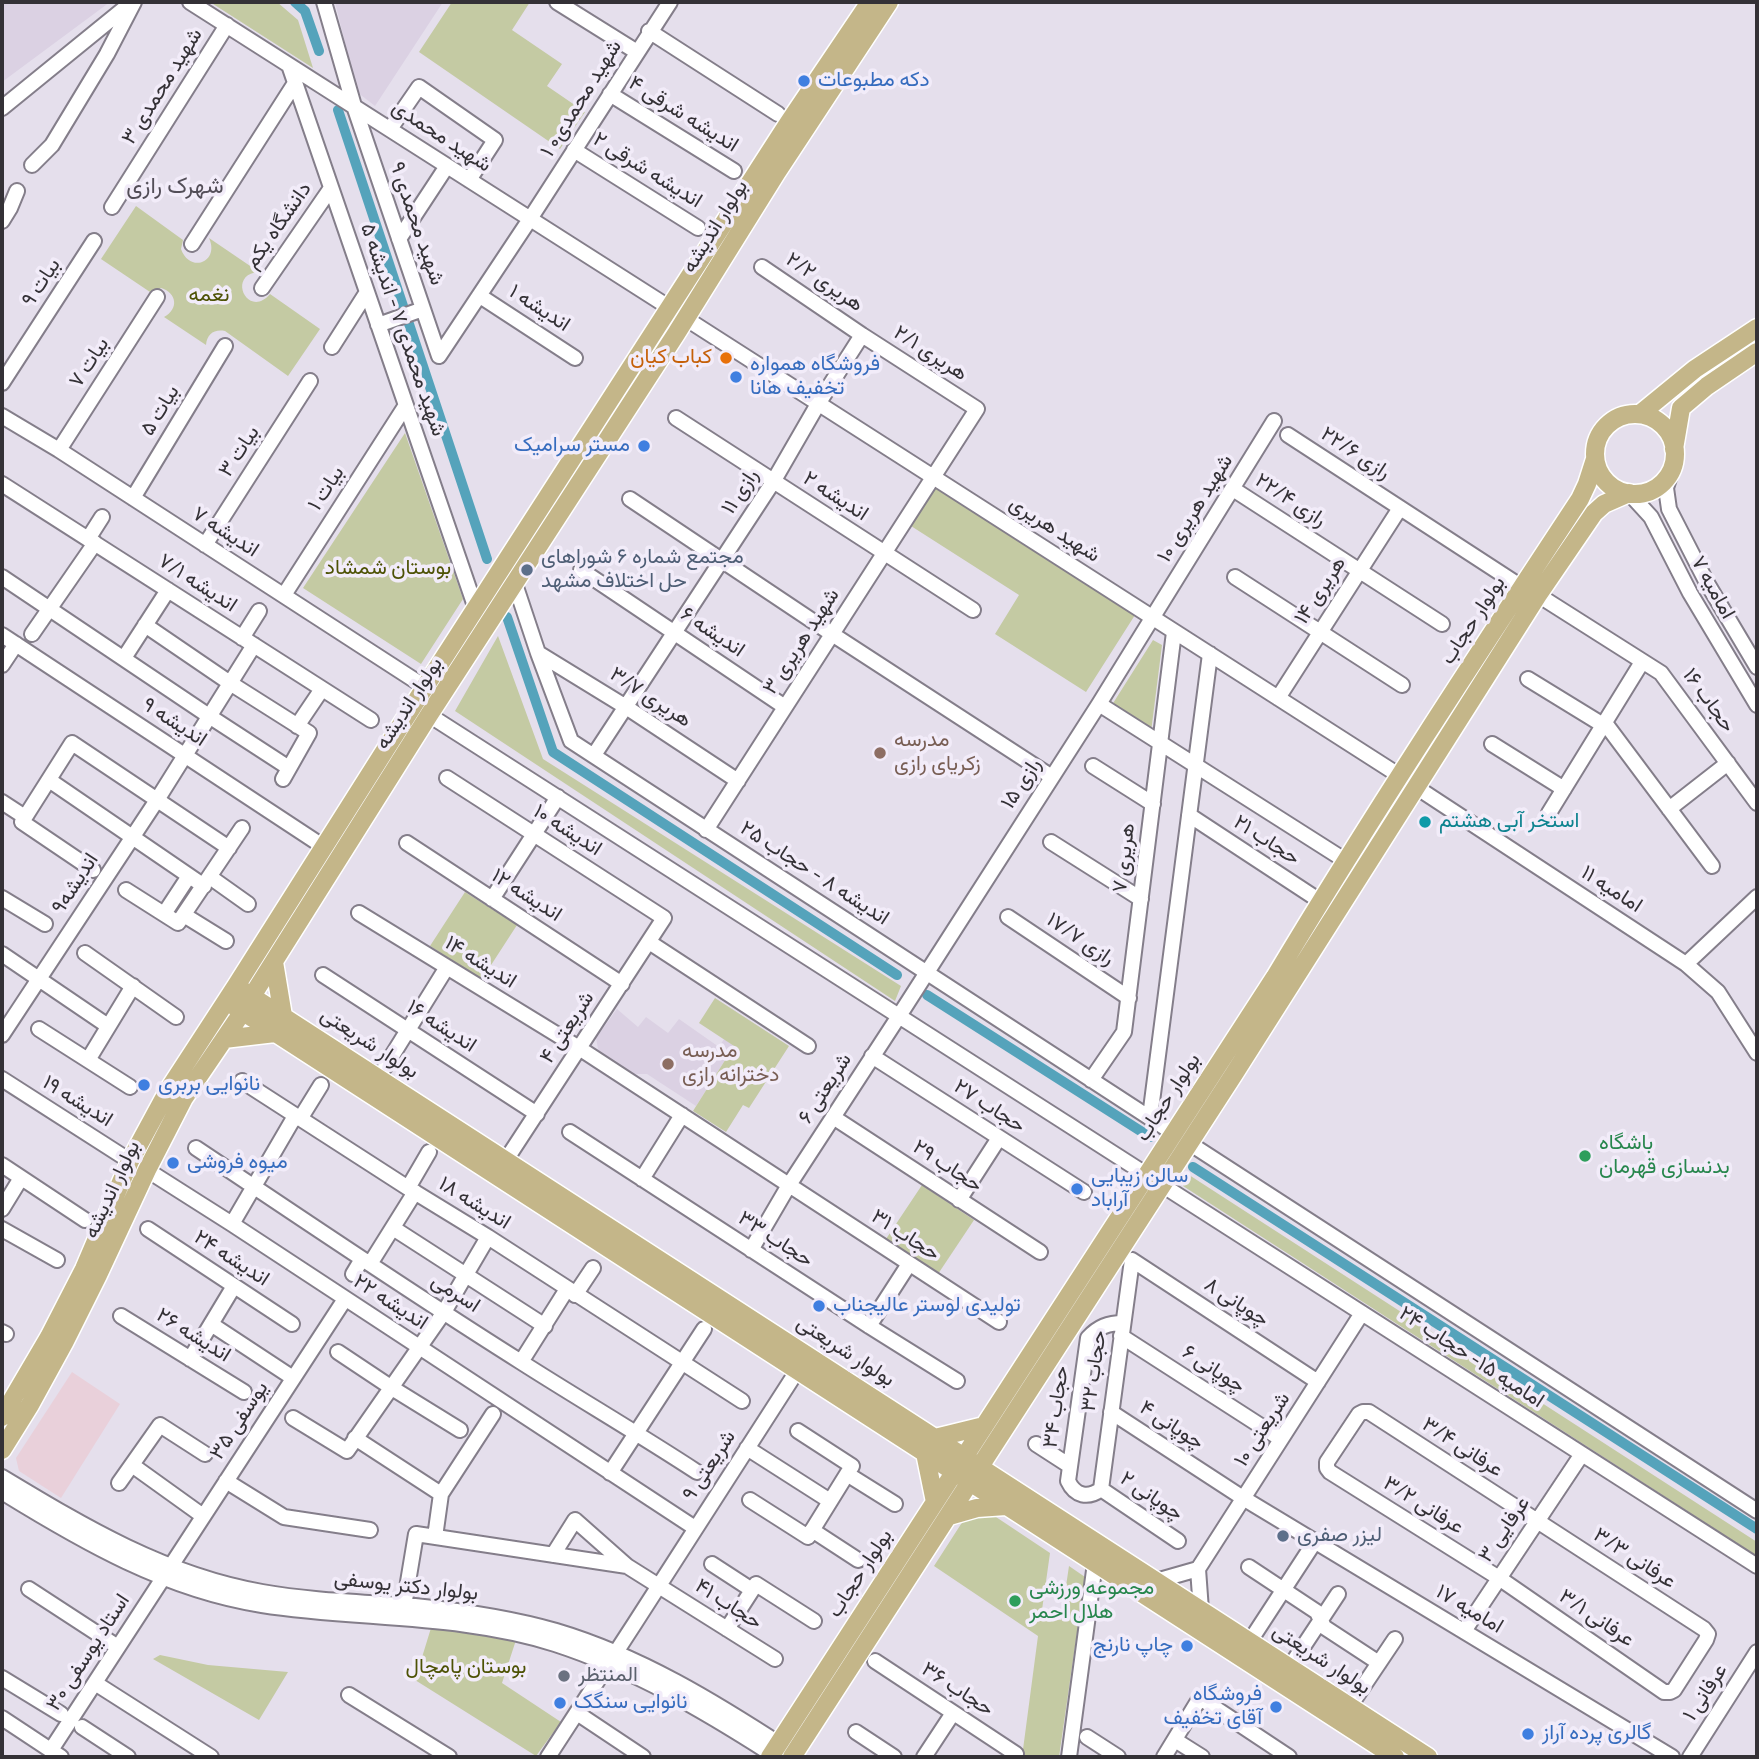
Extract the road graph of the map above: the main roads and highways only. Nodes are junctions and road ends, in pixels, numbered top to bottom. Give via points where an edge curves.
1 (870, 2) edge
2 (888, 2) edge
3 (670, 309) junction
4 (685, 318) junction
5 (1757, 328) edge
6 (1757, 352) edge
7 (1640, 414) junction
8 (1674, 449) junction
9 (1595, 459) junction
10 (1629, 493) junction
11 (274, 962) junction
12 (1282, 982) junction
13 (236, 986) junction
14 (226, 1001) junction
15 (247, 1004) junction
16 (279, 1024) junction
17 (224, 1039) junction
18 (2, 1417) edge
19 (984, 1426) junction
20 (935, 1438) junction
21 (996, 1444) junction
22 (2, 1450) edge
23 (925, 1453) junction
24 (959, 1464) junction
25 (976, 1475) junction
26 (1005, 1483) junction
27 (934, 1502) junction
28 (1006, 1506) junction
29 (949, 1516) junction
30 (774, 1753) edge
31 (796, 1756) edge
32 (1395, 1757) edge
33 (1428, 1757) edge

1 - 3 main road, بولوار اندیشه
2 - 4 main road, بولوار اندیشه
3 - 4 main road
3 - 13 main road, بولوار اندیشه
4 - 11 main road, بولوار اندیشه
5 - 7 main road via 1695,369
6 - 8 main road via 1681,408
7 - 8 main road via 1659,422
7 - 9 main road via 1620,417 1603,429
8 - 10 main road via 1672,469 1659,486
9 - 10 main road via 1603,478
9 - 12 main road, بولوار حجاب via 1580,499 1320,901
10 - 12 main road, بولوار حجاب via 1594,513 1416,787
11 - 15 main road, بولوار اندیشه
11 - 16 main road
12 - 19 main road, بولوار حجاب via 1173,1133
12 - 21 main road, بولوار حجاب via 1189,1143
13 - 14 main road, بولوار اندیشه
13 - 15 main road, بولوار شریعتی
14 - 15 main road, بولوار شریعتی
14 - 18 main road, بولوار اندیشه via 169,1089 130,1161 85,1269
15 - 16 main road, بولوار شریعتی
15 - 17 main road, بولوار اندیشه
16 - 17 main road
16 - 20 main road, بولوار شریعتی via 506,1160
16 - 23 main road, بولوار شریعتی
17 - 22 main road, بولوار اندیشه via 184,1098 64,1343
19 - 20 main road
19 - 24 main road, بولوار حجاب
20 - 24 main road, بولوار شریعتی
21 - 25 main road, بولوار حجاب
21 - 26 main road
23 - 24 main road, بولوار شریعتی
23 - 27 main road
24 - 25 main road, بولوار شریعتی
24 - 27 main road, بولوار حجاب
25 - 26 main road, بولوار شریعتی
25 - 28 main road, بولوار شریعتی
25 - 29 main road, بولوار حجاب
26 - 33 main road, بولوار شریعتی
27 - 30 main road, بولوار حجاب
28 - 29 main road
28 - 32 main road, بولوار شریعتی
29 - 31 main road, بولوار حجاب

